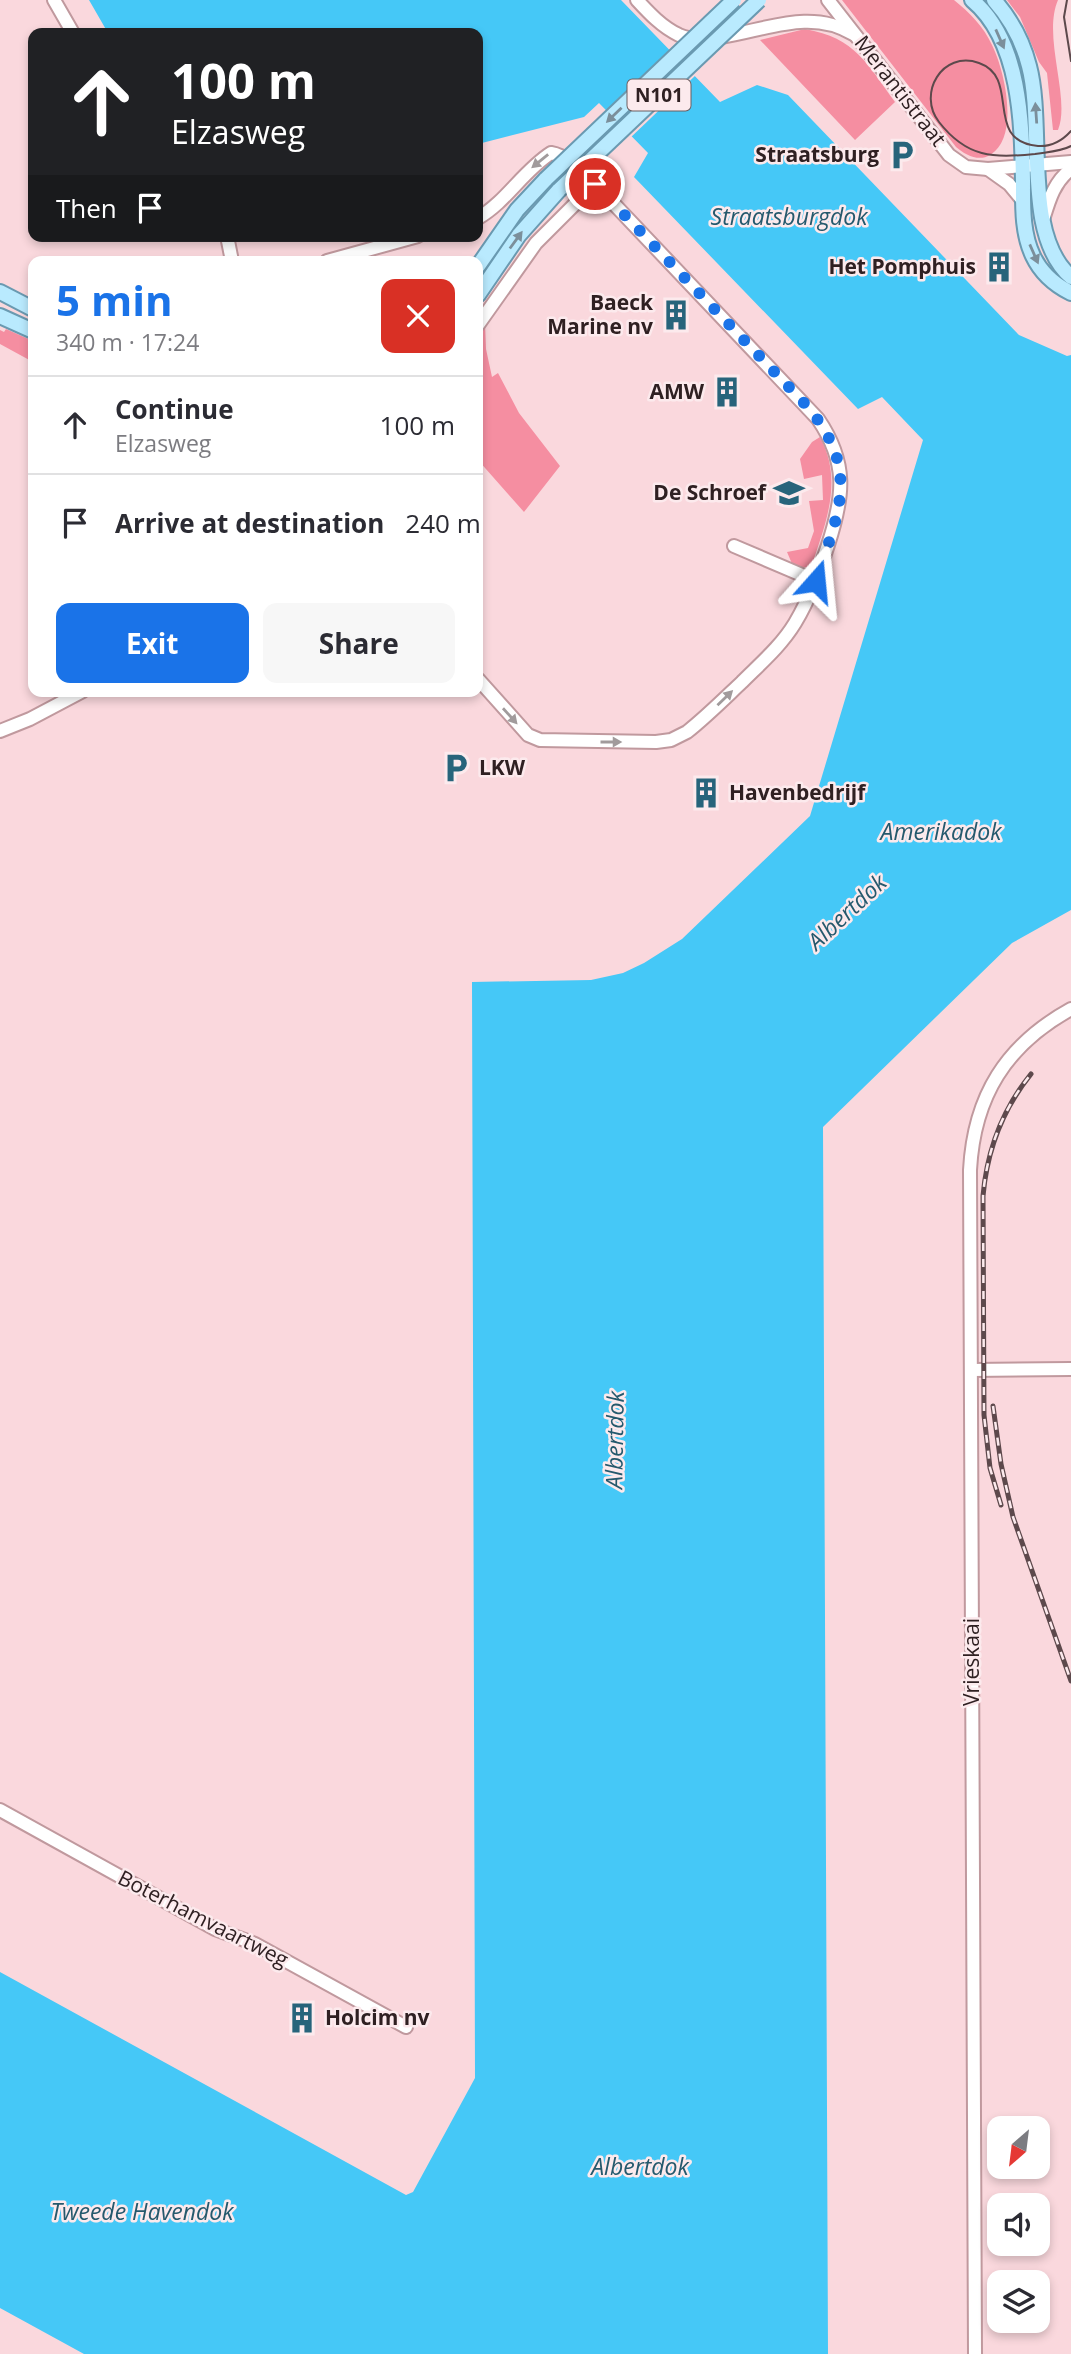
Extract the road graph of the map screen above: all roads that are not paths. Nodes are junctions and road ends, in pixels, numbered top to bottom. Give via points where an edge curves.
1 (54, 0) edge
2 (637, 0) edge
3 (734, 0) edge
4 (759, 0) edge
5 (828, 0) edge
6 (972, 0) edge
7 (994, 0) edge
8 (71, 28) edge
9 (858, 36) junction
10 (1071, 162) edge
11 (1038, 164) junction
12 (1022, 165) junction
13 (988, 169) junction
14 (1071, 169) edge
15 (595, 184) junction
16 (1023, 201) junction
17 (483, 215) edge
18 (1043, 221) junction
19 (396, 242) edge
20 (345, 256) edge
21 (483, 259) edge
22 (1071, 277) edge
23 (483, 288) edge
24 (0, 292) edge
25 (1071, 293) edge
26 (28, 306) edge
27 (0, 316) edge
28 (483, 318) edge
29 (28, 329) edge
30 (734, 545) dead end
31 (816, 581) junction
32 (483, 685) edge
33 (72, 697) edge
34 (0, 731) edge
35 (1071, 1009) edge
36 (1071, 1369) edge
37 (971, 1370) junction
38 (0, 1810) edge
39 (405, 2027) dead end
40 (975, 2354) edge

1 - 8 street
2 - 9 street via 666,28 690,38 713,38 805,20 827,22
3 -> 21 main road, N101, bridge via 525,201
23 -> 4 main road, N101, bridge via 533,218
5 - 9 street, Merantistraat
6 -> 12 main road via 995,27 1017,84
11 -> 7 main road via 1029,63
9 - 13 street, Merantistraat via 949,155 966,167
10 - 11 street, Merantistraat
11 - 12 street, Merantistraat
11 - 18 main road
12 - 13 street, Merantistraat
12 - 16 main road
13 - 16 street
14 - 18 street via 1054,188
15 -> 17 street via 551,153
15 - 28 street via 536,243
15 - 31 street via 807,406 830,438 842,488
16 -> 25 main road via 1033,257 1048,278
18 - 22 main road via 1055,259
19 - 20 street
24 - 26 main road
27 - 29 main road
30 - 31 street
32 -> 31 street via 528,735 540,740 671,740 687,732 779,645
33 - 34 street
35 - 37 street, Vrieskaai via 1027,1039 1007,1062 988,1092 972,1139
36 - 37 street
37 - 40 street, Vrieskaai
38 - 39 street, Boterhamvaartweg

